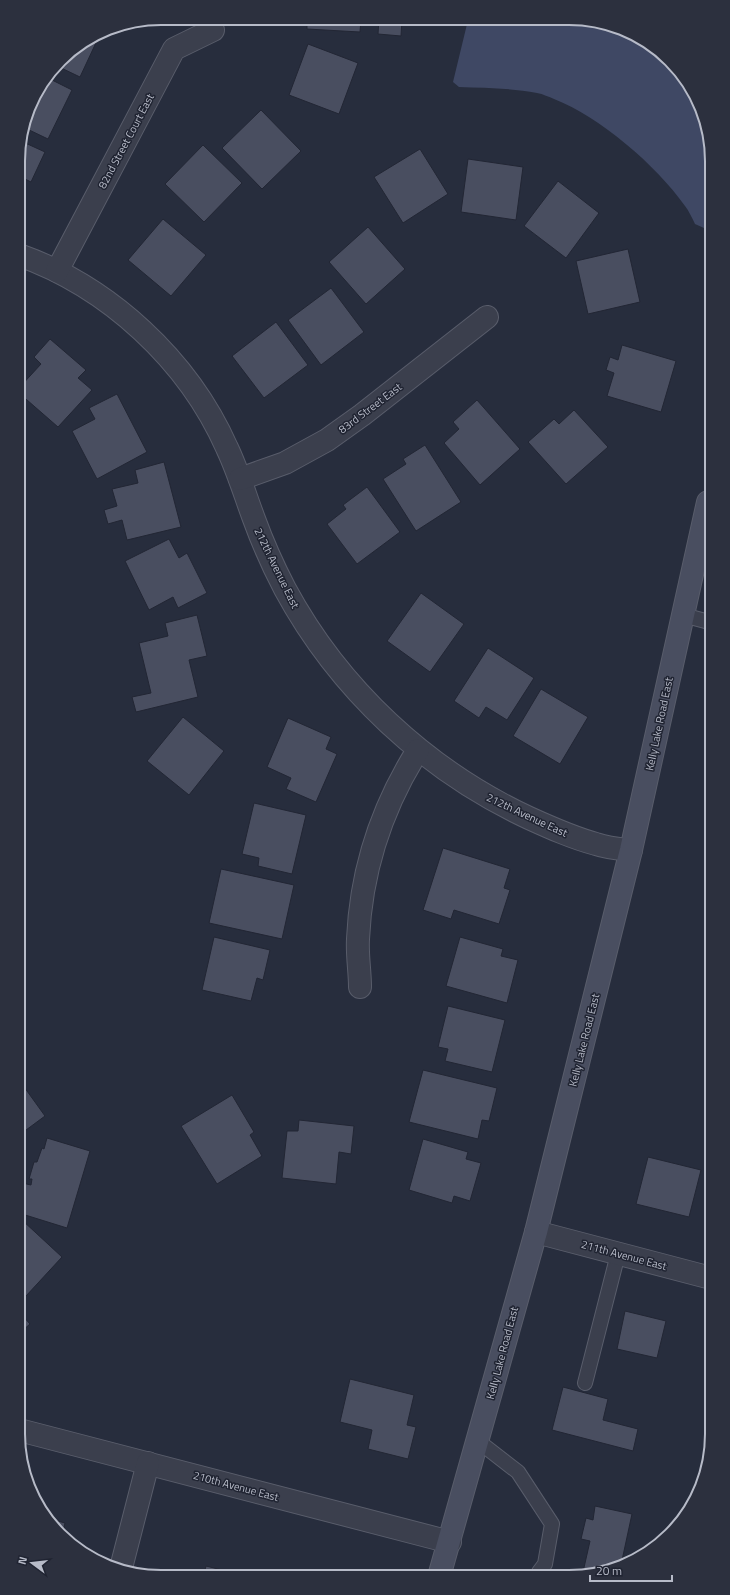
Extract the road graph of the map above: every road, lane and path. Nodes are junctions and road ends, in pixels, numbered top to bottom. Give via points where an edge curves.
1 (213, 30) dead end
2 (25, 258) edge
3 (57, 271) junction
4 (487, 317) dead end
5 (240, 479) junction
6 (705, 516) edge
7 (683, 615) junction
8 (705, 621) edge
9 (418, 750) junction
10 (631, 850) junction
11 (360, 987) dead end
12 (536, 1232) junction
13 (618, 1254) junction
14 (705, 1276) edge
15 (585, 1383) dead end
16 (25, 1432) edge
17 (478, 1441) junction
18 (148, 1463) junction
19 (450, 1542) junction
20 (122, 1564) edge
21 (441, 1570) edge
22 (541, 1570) edge

1 - 3 street, 82nd Street Court East via 174,49
2 - 3 street, 212th Avenue East
3 - 5 street, 212th Avenue East via 126,316 174,363 201,400 227,446
4 - 5 street, 83rd Street East via 327,440 285,462
5 - 9 street, 212th Avenue East via 254,521 285,588 313,636 378,714
6 - 7 street, Kelly Lake Road East
7 - 8 lane
7 - 10 street, Kelly Lake Road East
9 - 10 street, 212th Avenue East via 463,783 553,830 590,842
9 - 11 street via 388,803 374,843 362,897 358,940
10 - 12 street, Kelly Lake Road East
12 - 13 street, 211th Avenue East
12 - 17 street, Kelly Lake Road East
13 - 14 street, 211th Avenue East
13 - 15 lane
16 - 18 street, 210th Avenue East
17 - 19 street, Kelly Lake Road East
17 - 22 lane via 518,1472 552,1524 546,1564
18 - 19 street, 210th Avenue East
18 - 20 street
19 - 21 street, Kelly Lake Road East

